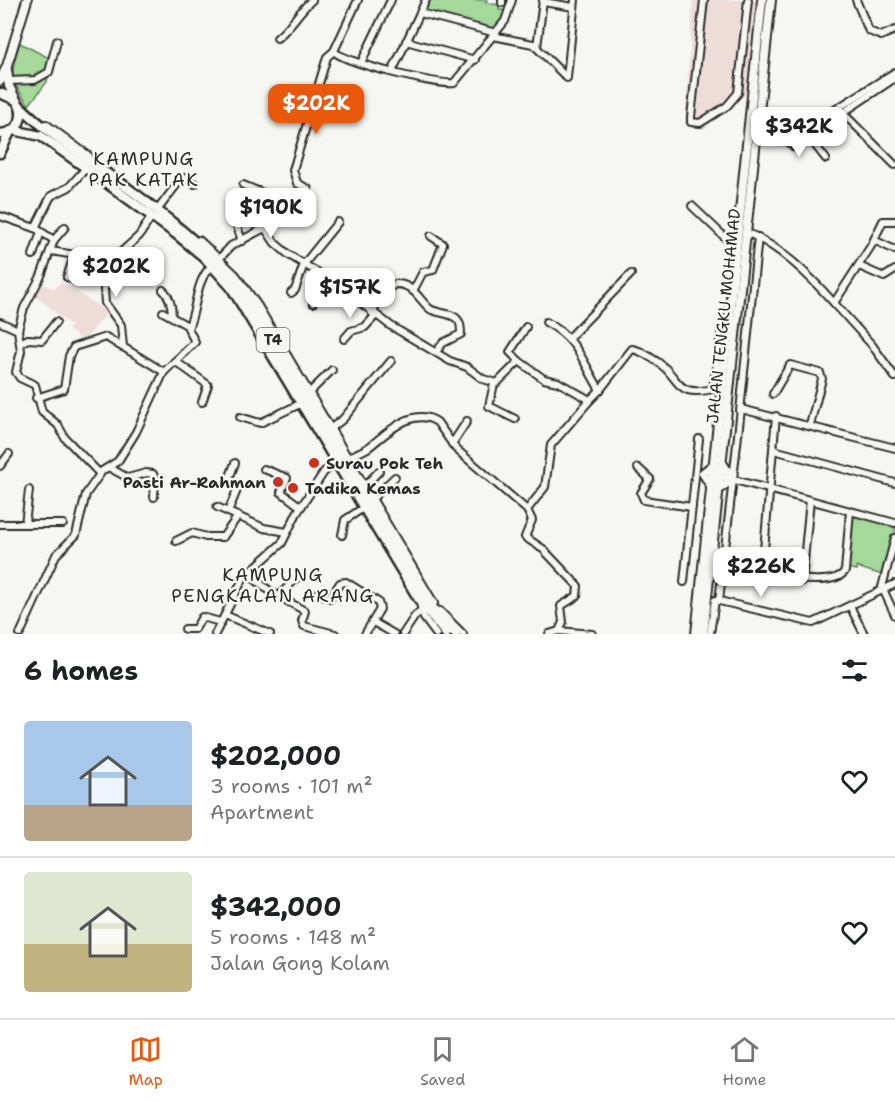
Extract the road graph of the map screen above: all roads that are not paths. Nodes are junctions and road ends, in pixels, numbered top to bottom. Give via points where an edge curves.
1 (27, 0) edge
2 (312, 0) edge
3 (358, 0) edge
4 (391, 0) edge
5 (426, 0) edge
6 (512, 0) edge
7 (704, 0) edge
8 (748, 0) edge
9 (762, 0) edge
10 (771, 0) edge
11 (856, 0) edge
12 (543, 1) edge
13 (575, 4) edge
14 (420, 14) junction
15 (895, 30) edge
16 (495, 35) junction
17 (277, 38) dead end
18 (57, 40) dead end
19 (406, 41) junction
20 (766, 42) junction
21 (537, 47) junction
22 (334, 51) junction
23 (756, 57) junction
24 (475, 60) junction
25 (361, 63) junction
26 (392, 72) junction
27 (895, 72) edge
28 (895, 78) edge
29 (4, 81) edge
30 (0, 93) edge
31 (862, 97) junction
32 (18, 103) junction
33 (841, 110) junction
34 (32, 118) junction
35 (758, 118) junction
36 (11, 131) junction
37 (806, 133) junction
38 (0, 134) edge
39 (0, 153) edge
40 (826, 159) dead end
41 (895, 165) edge
42 (86, 168) junction
43 (195, 184) dead end
44 (243, 185) dead end
45 (295, 206) junction
46 (692, 206) dead end
47 (159, 208) junction
48 (231, 209) dead end
49 (0, 216) edge
50 (152, 216) junction
51 (895, 221) edge
52 (338, 222) dead end
53 (65, 227) dead end
54 (265, 228) junction
55 (38, 230) junction
56 (746, 232) junction
57 (431, 236) dead end
58 (758, 237) junction
59 (54, 240) junction
60 (874, 240) junction
61 (242, 241) junction
62 (736, 248) junction
63 (895, 250) edge
64 (51, 251) junction
65 (33, 255) dead end
66 (74, 256) junction
67 (216, 261) junction
68 (112, 264) junction
69 (304, 264) junction
70 (859, 266) junction
71 (895, 270) edge
72 (632, 274) dead end
73 (125, 276) dead end
74 (326, 277) junction
75 (79, 282) dead end
76 (163, 290) dead end
77 (413, 291) junction
78 (291, 293) dead end
79 (313, 303) dead end
80 (834, 303) junction
81 (163, 312) dead end
82 (374, 314) junction
83 (171, 315) junction
84 (0, 322) edge
85 (56, 322) dead end
86 (546, 322) dead end
87 (188, 326) junction
88 (526, 327) dead end
89 (18, 330) junction
90 (570, 337) junction
91 (344, 339) dead end
92 (20, 343) junction
93 (123, 347) junction
94 (436, 352) junction
95 (175, 361) junction
96 (391, 361) dead end
97 (519, 361) junction
98 (332, 369) dead end
99 (165, 372) junction
100 (895, 377) edge
101 (494, 384) junction
102 (717, 388) junction
103 (600, 390) junction
104 (309, 393) junction
105 (773, 394) dead end
106 (36, 398) junction
107 (590, 400) junction
108 (202, 402) dead end
109 (302, 403) junction
110 (740, 411) junction
111 (776, 416) junction
112 (240, 417) dead end
113 (515, 419) dead end
114 (467, 421) dead end
115 (810, 425) junction
116 (330, 429) junction
117 (699, 440) dead end
118 (452, 444) junction
119 (895, 448) edge
120 (774, 450) junction
121 (9, 454) dead end
122 (347, 458) junction
123 (721, 460) junction
124 (338, 462) junction
125 (235, 463) dead end
126 (713, 465) junction
127 (0, 466) edge
128 (110, 468) junction
129 (638, 468) dead end
130 (264, 469) dead end
131 (699, 473) junction
132 (100, 474) junction
133 (716, 475) junction
134 (395, 477) dead end
135 (732, 479) junction
136 (895, 483) edge
137 (388, 484) junction
138 (364, 487) junction
139 (714, 488) junction
140 (770, 489) junction
141 (29, 490) dead end
142 (154, 497) dead end
143 (372, 499) junction
144 (810, 500) junction
145 (217, 507) dead end
146 (301, 507) junction
147 (692, 507) junction
148 (363, 508) junction
149 (527, 510) junction
150 (850, 511) junction
151 (228, 512) junction
152 (238, 516) junction
153 (895, 523) edge
154 (0, 524) edge
155 (25, 524) junction
156 (63, 524) dead end
157 (287, 532) junction
158 (342, 535) dead end
159 (895, 538) edge
160 (176, 541) dead end
161 (723, 564) junction
162 (762, 572) junction
163 (247, 573) junction
164 (298, 576) dead end
165 (802, 581) junction
166 (684, 582) dead end
167 (895, 584) edge
168 (882, 591) junction
169 (318, 593) dead end
170 (279, 596) junction
171 (719, 600) junction
172 (850, 606) junction
173 (423, 609) junction
174 (225, 615) junction
175 (895, 615) edge
176 (220, 622) junction
177 (373, 622) junction
178 (185, 629) dead end
179 (309, 631) edge
180 (559, 631) junction
181 (20, 634) edge
182 (215, 634) edge
183 (270, 634) edge
184 (335, 634) edge
185 (365, 634) edge
186 (394, 634) edge
187 (404, 634) edge
188 (436, 634) edge
189 (446, 634) edge
190 (456, 634) edge
191 (463, 634) edge
192 (549, 634) edge
193 (592, 634) edge
194 (696, 634) edge
195 (703, 634) edge
196 (710, 634) edge
197 (864, 634) edge

1 - 29 main road
2 - 17 street
3 - 22 street
4 - 25 street
5 - 14 street
6 - 16 street via 509,14
7 - 8 street via 691,122 706,121 737,95
9 - 23 main road, JALAN TENGKU MOHAMAD
10 - 20 main road, JALAN TENGKU MOHAMAD
11 - 15 street via 869,31 881,36
12 - 13 street
12 - 21 street
13 - 21 street via 567,78
14 - 16 street
14 - 19 street
16 - 21 street via 527,41
16 - 24 street
18 - 29 street via 49,72 35,80
19 - 24 street
19 - 26 street
20 - 23 main road
20 - 35 main road, JALAN TENGKU MOHAMAD
22 - 25 street
22 - 45 street via 327,57 293,170 297,183 309,191
23 - 62 main road, JALAN TENGKU MOHAMAD
24 - 26 street via 451,84
25 - 26 street
27 - 31 street
28 - 31 street
29 - 32 main road
30 - 32 highway
31 - 33 street
32 - 34 highway, T4
32 - 36 highway via 21,120
33 - 37 street
33 - 41 street
34 - 47 street via 46,124
34 - 67 highway, T4 via 135,193
35 - 37 street via 771,124 782,141 794,147
35 - 56 main road, JALAN TENGKU MOHAMAD
36 - 38 highway
36 - 39 highway
36 - 42 highway, T4 via 41,136
37 - 40 street
42 - 50 highway, T4
42 - 55 street via 69,187 51,196
43 - 47 street via 181,179
44 - 45 street
45 - 54 street
46 - 62 street
47 - 67 street
48 - 61 street
49 - 55 street
50 - 67 highway, T4
50 - 68 street
51 - 60 street via 883,221
52 - 69 street
53 - 59 street
54 - 61 street
54 - 69 street via 277,246
55 - 59 street
55 - 65 street
56 - 58 street
56 - 123 main road, JALAN TENGKU MOHAMAD
57 - 77 street via 442,244 432,271 423,272
58 - 80 street via 806,273
58 - 110 street
59 - 64 street
60 - 63 street
60 - 70 street
61 - 67 street
62 - 102 main road, JALAN TENGKU MOHAMAD
64 - 66 street
64 - 89 street via 28,297
66 - 68 street
66 - 75 street via 68,277
67 - 87 street via 204,272
67 - 104 street via 258,306
67 - 109 highway, T4
67 - 190 highway, T4 via 239,286 269,332 420,590
68 - 73 street via 123,270
68 - 93 street via 104,299 121,325
69 - 74 street
69 - 78 street
70 - 71 street via 884,277
70 - 80 street
72 - 90 street
74 - 79 street
74 - 82 street
76 - 83 street via 172,307
77 - 82 street via 395,284 385,291
77 - 94 street via 433,311 459,322 461,334 443,343
80 - 100 street
81 - 83 street
82 - 91 street via 365,327 351,331
82 - 94 street
83 - 87 street
84 - 89 street
85 - 92 street via 42,340
86 - 90 street
87 - 95 street via 195,342
88 - 97 street via 510,352
89 - 92 street
90 - 103 street
92 - 106 street via 16,372 35,385
93 - 99 street
93 - 106 street via 106,337 75,347 69,356 64,389
94 - 101 street
95 - 99 street
95 - 108 street via 208,385
96 - 116 street
97 - 101 street
97 - 107 street via 544,379 558,382
98 - 104 street
99 - 128 street via 136,432
101 - 113 street via 489,406
102 - 103 street via 699,392 682,389 664,365 632,349
102 - 126 main road, JALAN TENGKU MOHAMAD
103 - 107 street
104 - 116 street
105 - 115 street via 790,365 820,374
106 - 132 street via 42,412
107 - 149 street via 551,446 545,488
109 - 112 street via 260,423
109 - 124 highway, T4
110 - 111 street via 744,408
110 - 135 street
111 - 115 street
111 - 120 street
114 - 118 street
115 - 119 street
116 - 122 street
117 - 131 street
118 - 122 street via 434,419 415,418
118 - 149 street
120 - 136 street
120 - 140 street
121 - 127 street
122 - 138 street
123 - 133 main road, JALAN TENGKU MOHAMAD
123 - 135 main road
124 - 146 street via 324,472
124 - 148 highway, T4
125 - 151 street via 229,479 237,490
126 - 131 main road
126 - 133 main road, JALAN TENGKU MOHAMAD
128 - 132 street
128 - 142 street via 128,478 146,472 153,474
129 - 147 street via 650,479 641,494 644,500
130 - 146 street via 286,478 281,492
131 - 133 street
131 - 139 main road
131 - 147 street
132 - 181 street via 82,502 76,535 57,555
133 - 135 street
133 - 139 main road, JALAN TENGKU MOHAMAD
134 - 137 street
135 - 139 main road
135 - 140 street
135 - 161 street
137 - 138 street via 378,473
137 - 143 street
138 - 143 street
139 - 194 main road, JALAN TENGKU MOHAMAD
139 - 195 main road, JALAN TENGKU MOHAMAD
140 - 144 street
140 - 162 street
141 - 155 street
143 - 191 street via 430,597
144 - 150 street
144 - 165 street
145 - 151 street
146 - 157 street
147 - 166 street
148 - 158 street via 345,520
148 - 173 highway, T4
149 - 180 street via 532,520 525,537 543,549 579,589 578,596 561,606 563,621
150 - 153 street
150 - 165 street via 844,573
151 - 152 street
152 - 157 street via 264,528
152 - 160 street via 223,537 192,533
154 - 155 street
155 - 156 street
157 - 163 street via 275,552
159 - 168 street
161 - 162 street
161 - 171 street
162 - 165 street
163 - 170 street
163 - 174 street
164 - 170 street
167 - 168 street
168 - 172 street
168 - 175 street
169 - 177 street via 330,598 340,583 349,583 378,602 380,609
170 - 179 street via 305,611 302,624
171 - 172 street via 813,623
171 - 196 street via 713,604
172 - 197 street
173 - 187 street
173 - 188 street
173 - 189 highway, T4
174 - 176 street
174 - 183 street
176 - 178 street via 202,617 192,631
176 - 182 street
177 - 185 street
177 - 186 street
179 - 184 street
180 - 192 street
180 - 193 street

